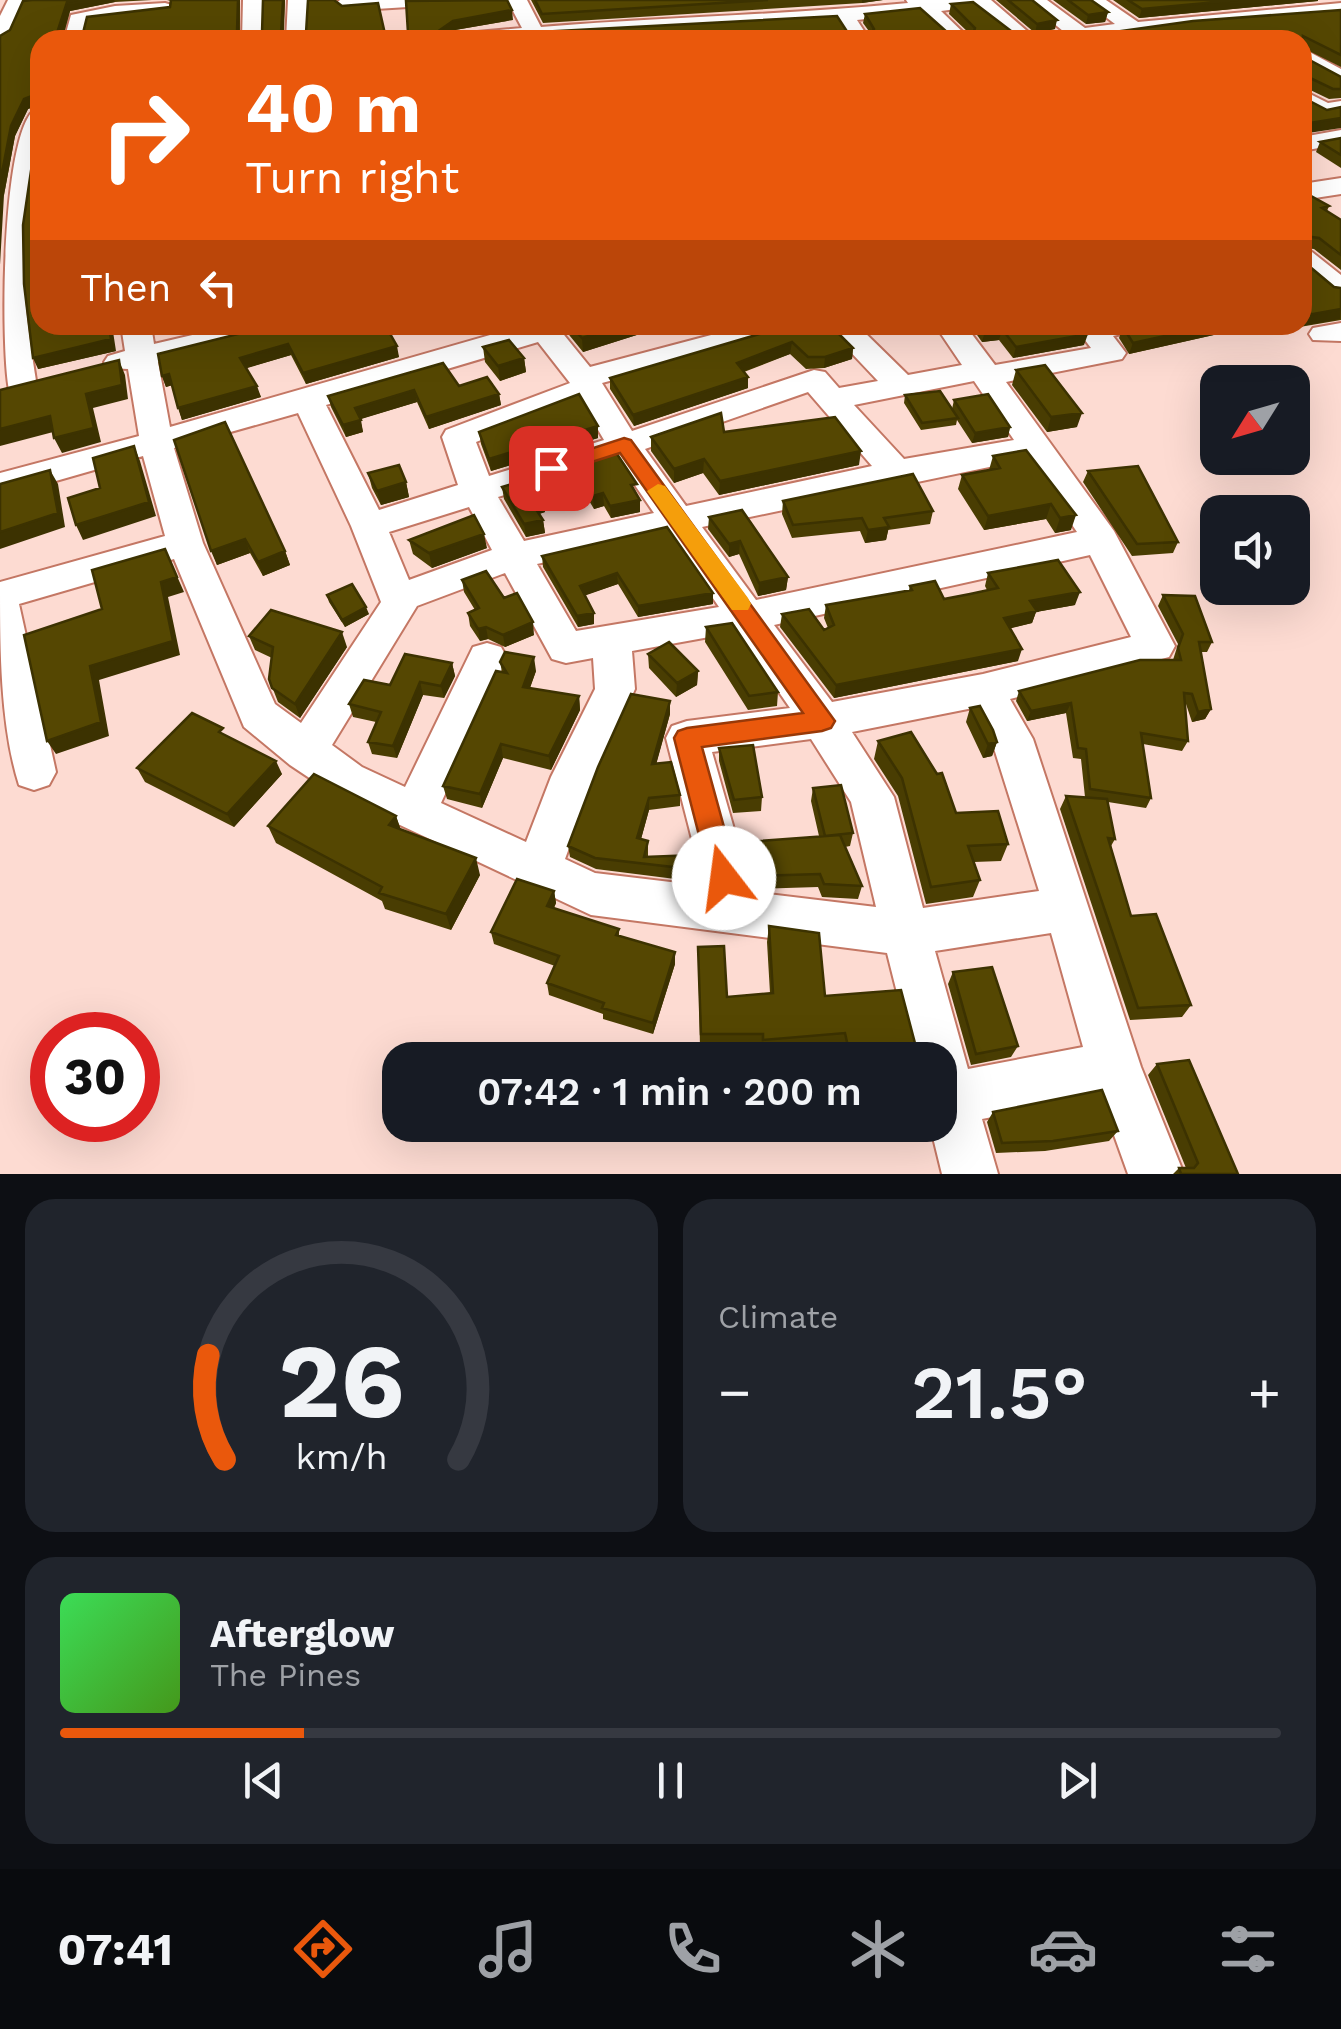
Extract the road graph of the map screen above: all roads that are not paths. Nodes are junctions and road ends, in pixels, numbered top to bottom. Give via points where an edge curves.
1 (39, 0) edge
2 (253, 0) edge
3 (298, 0) edge
4 (424, 0) edge
5 (518, 0) edge
6 (609, 0) edge
7 (674, 0) edge
8 (977, 0) edge
9 (1035, 0) edge
10 (1093, 0) edge
11 (1154, 0) edge
12 (1214, 0) edge
13 (1274, 0) edge
14 (17, 1) edge
15 (0, 2) edge
16 (920, 4) edge
17 (393, 8) edge
18 (1341, 8) edge
19 (345, 9) edge
20 (167, 11) edge
21 (1296, 12) junction
22 (844, 15) junction
23 (1241, 16) junction
24 (791, 18) junction
25 (691, 21) junction
26 (1190, 21) junction
27 (1134, 28) junction
28 (1326, 29) edge
29 (76, 30) edge
30 (252, 30) edge
31 (296, 30) edge
32 (540, 30) edge
33 (633, 30) edge
34 (645, 30) edge
35 (797, 30) edge
36 (854, 30) edge
37 (950, 30) edge
38 (1014, 30) edge
39 (1074, 30) edge
40 (1124, 30) edge
41 (1203, 30) edge
42 (1264, 30) edge
43 (0, 38) edge
44 (1312, 60) edge
45 (1341, 78) edge
46 (30, 119) edge
47 (1341, 137) edge
48 (1312, 142) edge
49 (9, 149) edge
50 (1337, 190) edge
51 (1312, 191) edge
52 (30, 196) edge
53 (3, 200) edge
54 (0, 245) edge
55 (189, 335) edge
56 (519, 335) edge
57 (548, 335) edge
58 (748, 335) edge
59 (850, 335) edge
60 (957, 335) edge
61 (1095, 335) edge
62 (139, 341) edge
63 (90, 370) edge
64 (985, 373) junction
65 (56, 378) edge
66 (586, 383) junction
67 (900, 386) junction
68 (11, 390) edge
69 (308, 400) junction
70 (833, 400) junction
71 (157, 444) junction
72 (624, 445) junction
73 (1038, 446) junction
74 (896, 472) junction
75 (0, 485) edge
76 (478, 492) junction
77 (678, 517) junction
78 (370, 526) junction
79 (1101, 540) junction
80 (185, 544) junction
81 (514, 556) junction
82 (0, 596) edge
83 (399, 598) junction
84 (0, 604) edge
85 (748, 616) junction
86 (612, 642) junction
87 (487, 658) dead end
88 (983, 690) junction
89 (822, 721) junction
90 (305, 753) junction
91 (34, 772) dead end
92 (415, 812) junction
93 (538, 870) junction
94 (1068, 909) junction
95 (734, 912) junction
96 (906, 933) junction
97 (935, 1042) edge
98 (1115, 1067) junction
99 (957, 1098) edge
100 (957, 1125) edge
101 (970, 1174) edge
102 (1156, 1174) edge

1 - 14 street
2 - 30 street
3 - 31 street
4 - 17 street
5 - 32 street
6 - 33 street
7 - 25 street
8 - 16 street
8 - 38 street
9 - 39 street
10 - 27 street
11 - 26 street
12 - 23 street
13 - 21 street
14 - 15 street
14 - 43 street
16 - 22 street
16 - 37 street
17 - 19 street
18 - 21 street
20 - 29 street via 78,19
21 - 23 street
21 - 28 street
22 - 24 street
22 - 36 street
23 - 26 street
23 - 42 street
24 - 25 street
24 - 35 street
25 - 34 street
26 - 27 street
26 - 41 street
27 - 40 street
44 - 45 street
46 - 49 street
47 - 48 street
49 - 53 street
50 - 51 street
52 - 53 street
53 - 54 street
54 - 68 street
55 - 62 street
56 - 69 street
57 - 66 street
58 - 66 street
59 - 67 street
60 - 64 street
61 - 64 street via 1111,353
62 - 63 street
62 - 71 street
64 - 67 street
64 - 73 street
65 - 68 street
66 - 72 street
66 - 76 street via 452,430
67 - 70 street
69 - 71 street
69 - 78 street
70 - 72 street via 814,379
70 - 74 street
71 - 75 street
71 - 80 street
72 - 76 street
72 - 77 street
73 - 74 street
73 - 79 street
74 - 77 street
76 - 78 street
76 - 81 street
77 - 81 street
77 - 85 street
78 - 83 street
79 - 85 street
79 - 88 street via 1155,646
80 - 82 street
80 - 90 street via 260,715
81 - 83 street
81 - 86 street via 566,648
83 - 90 street via 398,612
84 - 91 street
85 - 86 street
85 - 89 street
86 - 93 street via 615,690
87 - 92 street
88 - 89 street
88 - 94 street via 1012,739
89 - 95 street via 687,738
89 - 96 street via 872,797
90 - 92 street
92 - 93 street
93 - 95 street via 591,894
94 - 96 street
94 - 98 street
95 - 96 street
96 - 97 street
98 - 99 street
98 - 102 street
100 - 101 street

